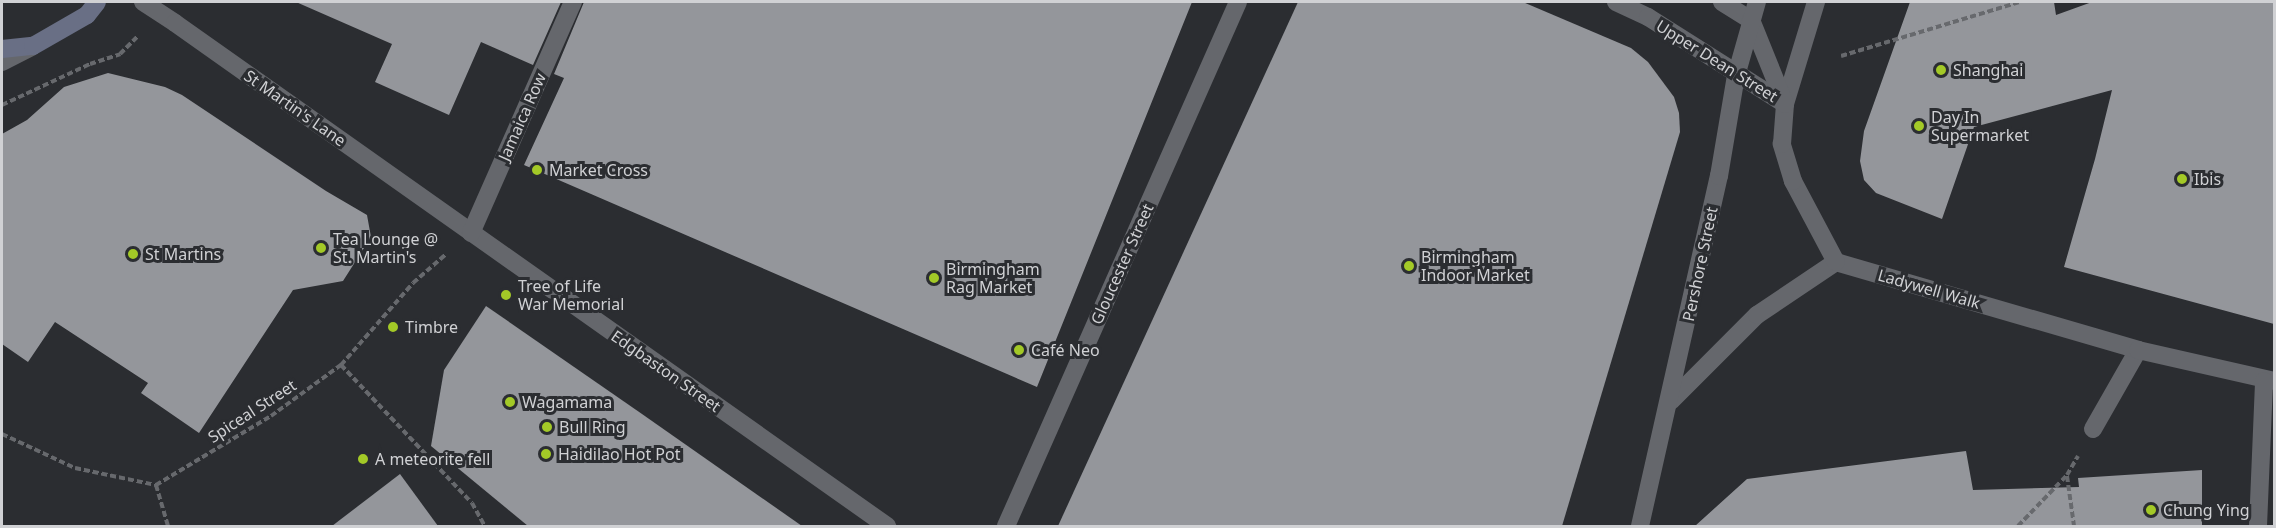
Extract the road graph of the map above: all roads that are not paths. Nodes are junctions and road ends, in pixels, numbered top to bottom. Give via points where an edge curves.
1 (98, 2) edge
2 (143, 2) edge
3 (573, 2) edge
4 (1238, 2) edge
5 (1616, 2) edge
6 (1722, 2) edge
7 (1757, 2) edge
8 (1816, 2) edge
9 (1751, 20) junction
10 (33, 46) junction
11 (2, 49) edge
12 (2, 62) edge
13 (1736, 76) junction
14 (1785, 105) junction
15 (446, 215) joint
16 (471, 233) junction
17 (1836, 262) junction
18 (2138, 350) junction
19 (2269, 381) edge
20 (1671, 401) junction
21 (2093, 429) dead end
22 (887, 526) edge
23 (1006, 526) edge
24 (1641, 526) edge
25 (2258, 526) edge

1 - 10 main road via 87,15
2 - 15 street, St Martin's Lane
3 - 16 street, Jamaica Row
4 - 23 street, Gloucester Street
5 - 13 street, Upper Dean Street via 1648,17
6 - 9 street
7 - 9 street, Pershore Street
8 - 14 street
9 - 13 street, Pershore Street
9 - 14 street
10 - 11 main road
10 - 12 street
13 - 14 street, Upper Dean Street
13 - 20 street, Pershore Street
14 - 17 street via 1782,144 1793,181
15 - 16 street, Edgbaston Street
16 - 22 street, Edgbaston Street
17 - 18 street, Ladywell Walk
17 - 20 street via 1757,315
18 - 19 street, Ladywell Walk
18 - 21 street
19 - 25 street
20 - 24 street, Pershore Street

